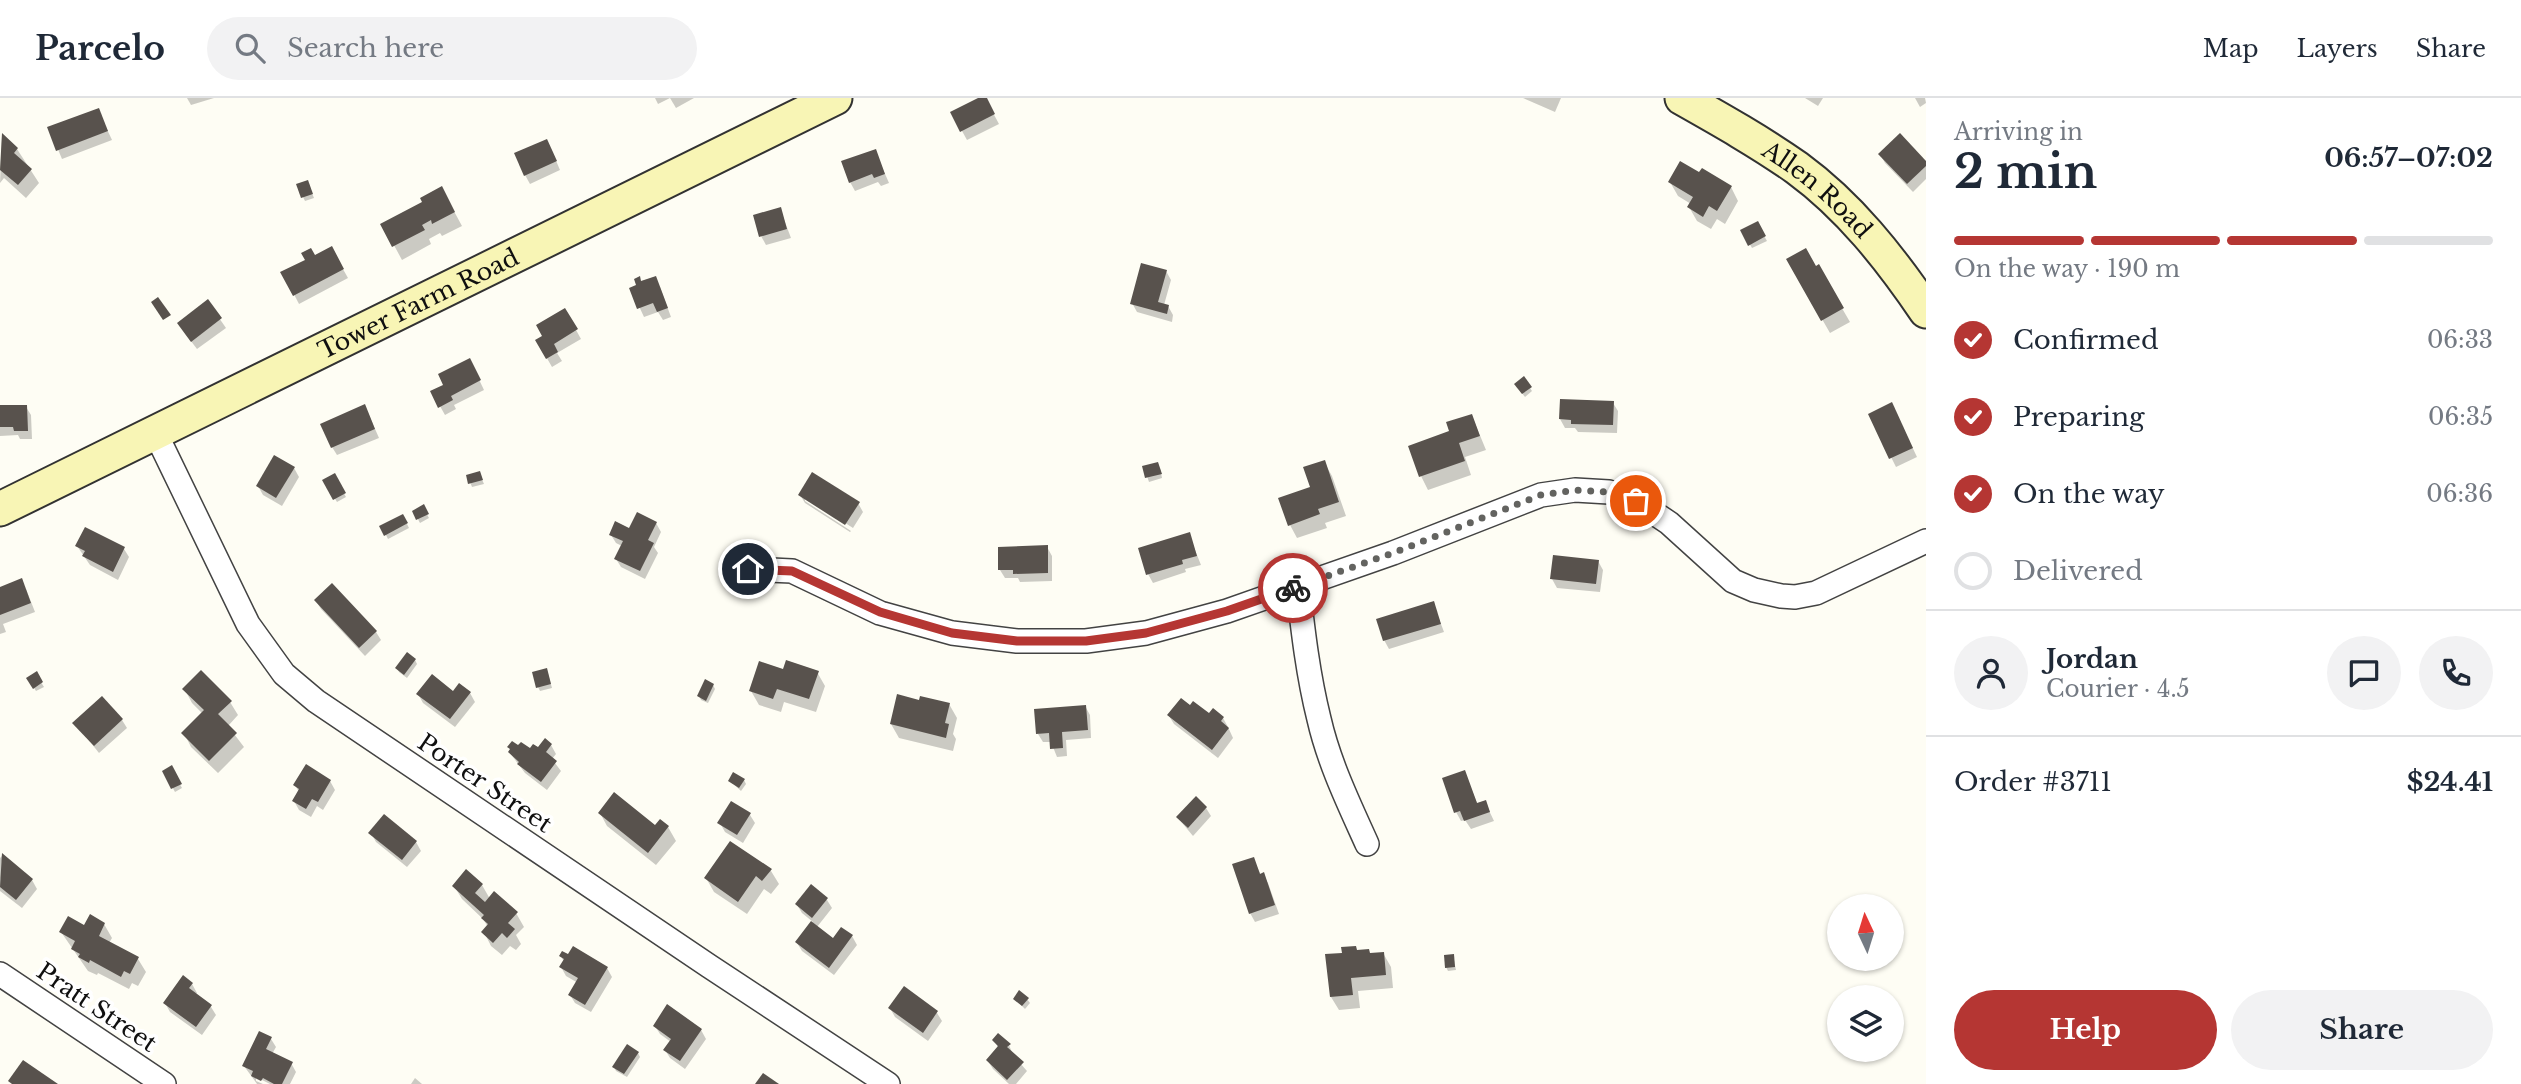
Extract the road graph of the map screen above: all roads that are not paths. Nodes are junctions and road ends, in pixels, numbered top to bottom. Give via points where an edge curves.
1 (835, 98) edge
2 (1682, 98) edge
3 (1926, 311) edge
4 (155, 432) junction
5 (0, 509) edge
6 (1926, 541) edge
7 (748, 569) dead end
8 (1297, 587) junction
9 (1367, 844) dead end
10 (0, 974) edge
11 (164, 1084) edge
12 (888, 1084) edge

1 - 4 street, Tower Farm Road
2 - 3 street, Allen Road via 1798,169 1828,195 1863,228
4 - 5 street, Tower Farm Road
4 - 12 street, Porter Street via 248,624 284,674 339,716
6 - 8 street via 1816,593 1781,596 1732,581 1669,523 1636,501 1609,492 1575,490 1541,495
7 - 8 street via 792,571 880,612 952,633 1017,641 1086,641 1146,633
8 - 9 street via 1319,722
10 - 11 street, Pratt Street

